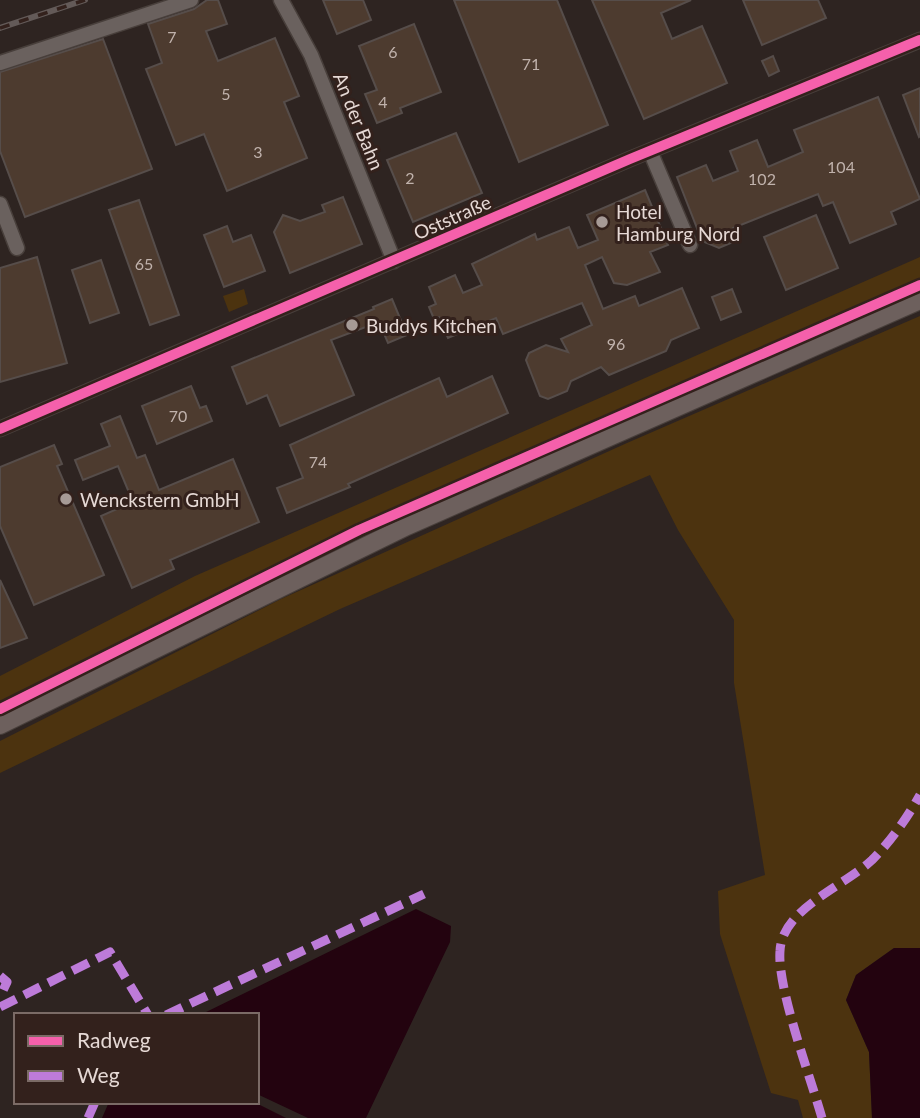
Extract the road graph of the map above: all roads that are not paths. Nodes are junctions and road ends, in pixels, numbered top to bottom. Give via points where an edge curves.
1 (191, 0) edge
2 (281, 0) edge
3 (920, 40) edge
4 (0, 63) edge
5 (650, 151) junction
6 (0, 204) edge
7 (690, 245) dead end
8 (17, 248) dead end
9 (394, 261) junction
10 (920, 300) edge
11 (0, 429) edge
12 (0, 725) edge

1 - 4 street
2 - 9 street, An der Bahn via 311,55
3 - 5 street, Oststraße
5 - 7 street
5 - 9 street, Oststraße
6 - 8 street
9 - 11 street, Oststraße
10 - 12 main road via 407,526

